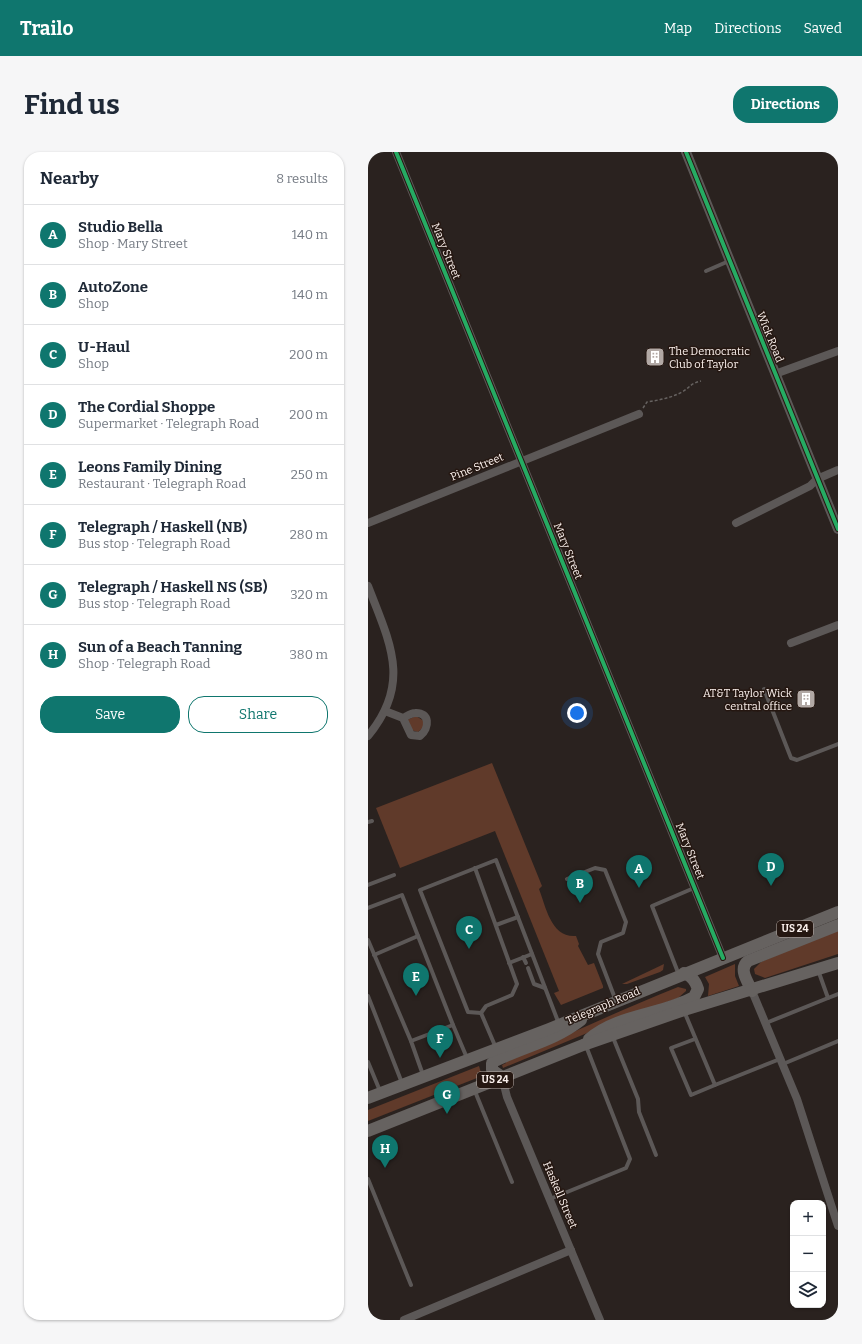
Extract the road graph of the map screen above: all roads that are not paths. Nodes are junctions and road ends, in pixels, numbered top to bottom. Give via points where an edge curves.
1 (396, 152) edge
2 (686, 152) edge
3 (730, 261) junction
4 (706, 271) dead end
5 (838, 351) edge
6 (775, 374) junction
7 (638, 414) road end
8 (522, 461) junction
9 (838, 470) edge
10 (817, 479) junction
11 (368, 523) edge
12 (736, 523) dead end
13 (838, 529) edge
14 (368, 586) edge
15 (838, 625) edge
16 (791, 643) dead end
17 (764, 689) dead end
18 (385, 710) junction
19 (403, 718) dead end
20 (368, 736) edge
21 (838, 744) edge
22 (475, 868) junction
23 (394, 875) dead end
24 (568, 879) dead end
25 (368, 885) edge
26 (695, 888) junction
27 (368, 908) edge
28 (838, 912) edge
29 (518, 917) junction
30 (496, 925) junction
31 (838, 925) edge
32 (418, 936) junction
33 (368, 940) edge
34 (532, 954) junction
35 (374, 955) junction
36 (523, 957) junction
37 (723, 958) junction
38 (509, 963) junction
39 (526, 963) dead end
40 (838, 964) edge
41 (528, 968) dead end
42 (818, 970) junction
43 (681, 974) junction
44 (545, 988) junction
45 (752, 991) junction
46 (838, 994) edge
47 (368, 996) edge
48 (828, 998) junction
49 (616, 1001) junction
50 (684, 1010) junction
51 (593, 1011) junction
52 (481, 1013) junction
53 (766, 1023) junction
54 (453, 1025) junction
55 (559, 1025) junction
56 (612, 1035) junction
57 (695, 1039) junction
58 (411, 1041) junction
59 (838, 1042) edge
60 (584, 1044) junction
61 (497, 1049) junction
62 (467, 1060) junction
63 (368, 1062) edge
64 (781, 1062) junction
65 (424, 1077) junction
66 (502, 1077) junction
67 (403, 1085) junction
68 (715, 1085) junction
69 (474, 1089) junction
70 (381, 1094) junction
71 (368, 1098) edge
72 (368, 1131) edge
73 (656, 1155) dead end
74 (368, 1179) edge
75 (512, 1182) dead end
76 (550, 1199) junction
77 (838, 1226) edge
78 (571, 1250) junction
79 (411, 1285) dead end
80 (404, 1320) edge
81 (600, 1320) edge

1 - 8 street, Mary Street
2 - 3 street, Wick Road
3 - 4 lane
3 - 6 street, Wick Road
5 - 6 street
6 - 10 street, Wick Road
7 - 8 street, Pine Street
8 - 11 street, Pine Street
8 - 26 street, Mary Street
9 - 10 street
10 - 12 street via 810,486
10 - 13 street, Wick Road
14 - 18 street via 392,649 393,679
15 - 16 street
17 - 21 lane via 791,758 797,760
18 - 19 street
18 - 20 street
22 - 29 lane via 496,860
22 - 30 lane
22 - 52 lane via 420,890 468,1012
23 - 25 lane
24 - 49 lane via 595,868 605,870 626,922 623,932 601,942 598,954
26 - 37 street, Mary Street
26 - 43 lane via 652,906
27 - 32 lane via 402,895
28 - 37 main road, Telegraph Road / US 24
29 - 30 lane
29 - 34 lane
30 - 38 lane
31 - 45 main road via 748,961 743,971
32 - 35 lane
32 - 54 lane
33 - 35 lane
34 - 36 lane
34 - 44 lane
35 - 58 lane
36 - 38 lane
36 - 39 lane
37 - 43 main road, Telegraph Road / US 24
38 - 52 lane via 517,984 515,990 512,995 486,1006
40 - 42 main road, US 24
41 - 44 lane via 534,984
42 - 45 main road, US 24
42 - 48 lane
43 - 49 main road, Telegraph Road / US 24
43 - 60 main road via 694,978 698,989 694,997 616,1023 598,1031
44 - 55 lane
45 - 50 main road, US 24
45 - 53 street
46 - 48 lane
47 - 67 lane
48 - 53 lane
49 - 51 main road, Telegraph Road / US 24
50 - 56 main road, US 24
50 - 57 lane
51 - 55 main road, Telegraph Road / US 24
51 - 66 main road via 567,1031 492,1063 492,1070
52 - 61 lane
53 - 64 street
54 - 58 lane
54 - 62 lane
55 - 61 main road, Telegraph Road / US 24
56 - 60 main road, US 24
56 - 73 lane via 638,1099 639,1112
57 - 68 lane
57 - 68 lane via 671,1048 691,1095
58 - 65 lane
59 - 64 lane
60 - 66 main road, US 24
60 - 76 lane via 630,1159 626,1168
61 - 62 main road, Telegraph Road / US 24
62 - 65 main road, Telegraph Road / US 24
63 - 70 lane
64 - 68 lane
64 - 77 street via 806,1124
65 - 67 main road, Telegraph Road / US 24
66 - 69 main road, US 24
66 - 76 street, Haskell Street via 507,1097
67 - 70 main road, Telegraph Road / US 24
69 - 72 main road, US 24
69 - 75 lane
70 - 71 main road, Telegraph Road / US 24
74 - 79 lane
76 - 78 street, Haskell Street
78 - 80 street
78 - 81 street, Haskell Street

